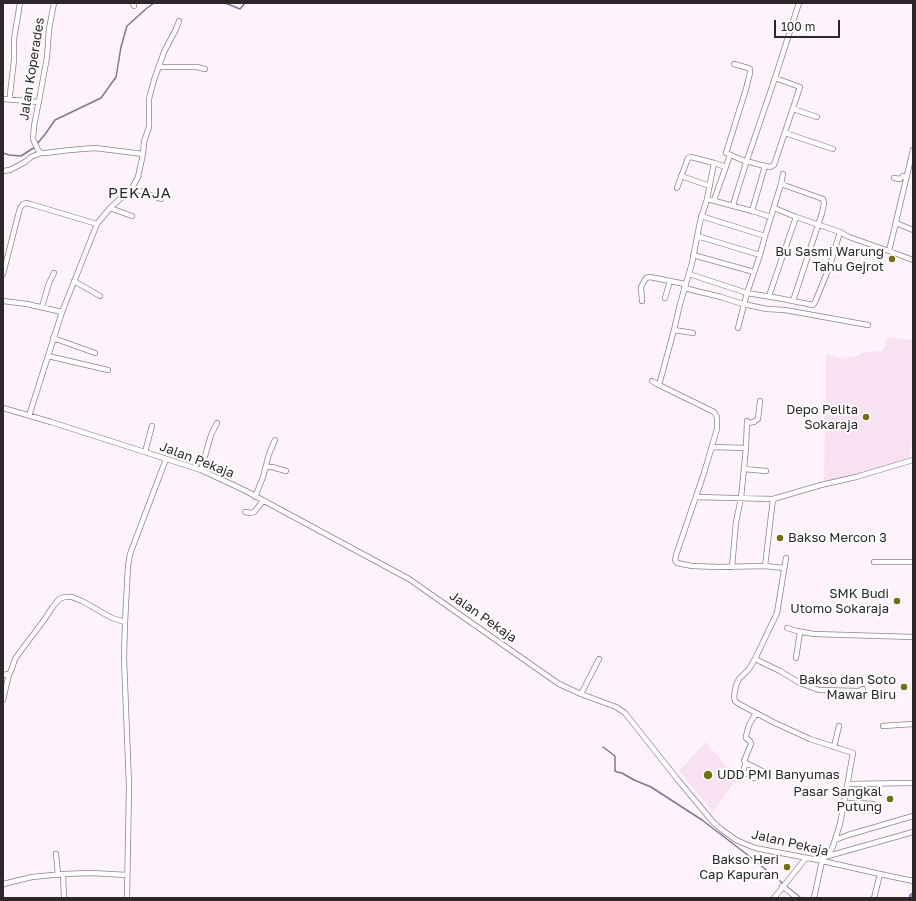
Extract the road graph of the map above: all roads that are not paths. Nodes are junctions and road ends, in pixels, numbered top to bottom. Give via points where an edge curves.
1 (20, 3) edge
2 (54, 3) edge
3 (799, 3) edge
4 (179, 21) dead end
5 (734, 64) dead end
6 (159, 67) junction
7 (205, 69) dead end
8 (775, 78) junction
9 (3, 99) edge
10 (10, 99) junction
11 (39, 102) junction
12 (793, 109) junction
13 (817, 117) dead end
14 (785, 133) junction
15 (833, 149) dead end
16 (913, 150) edge
17 (40, 152) junction
18 (143, 154) junction
19 (730, 155) junction
20 (747, 161) junction
21 (714, 163) junction
22 (765, 166) junction
23 (726, 167) junction
24 (3, 171) edge
25 (783, 174) dead end
26 (681, 176) junction
27 (906, 177) junction
28 (894, 178) dead end
29 (781, 184) junction
30 (710, 186) junction
31 (132, 188) junction
32 (677, 188) dead end
33 (161, 199) dead end
34 (707, 199) junction
35 (714, 200) junction
36 (733, 206) junction
37 (110, 208) junction
38 (774, 208) junction
39 (752, 211) junction
40 (132, 216) dead end
41 (701, 216) junction
42 (771, 217) junction
43 (796, 217) junction
44 (896, 223) junction
45 (97, 224) junction
46 (818, 224) junction
47 (913, 230) edge
48 (840, 232) junction
49 (697, 236) junction
50 (765, 236) junction
51 (849, 237) junction
52 (836, 242) junction
53 (889, 251) junction
54 (693, 255) junction
55 (760, 255) junction
56 (913, 260) edge
57 (754, 272) junction
58 (54, 273) dead end
59 (3, 274) edge
60 (689, 274) junction
61 (670, 281) junction
62 (74, 282) junction
63 (685, 286) junction
64 (747, 293) junction
65 (100, 296) dead end
66 (769, 296) junction
67 (665, 298) dead end
68 (3, 301) edge
69 (642, 301) dead end
70 (793, 301) junction
71 (743, 304) junction
72 (42, 305) junction
73 (62, 312) junction
74 (868, 325) dead end
75 (738, 328) dead end
76 (674, 330) junction
77 (693, 333) dead end
78 (53, 338) junction
79 (95, 352) dead end
80 (48, 356) junction
81 (108, 370) dead end
82 (652, 381) dead end
83 (659, 385) junction
84 (760, 402) dead end
85 (3, 408) edge
86 (29, 416) junction
87 (217, 424) dead end
88 (152, 426) dead end
89 (275, 440) dead end
90 (712, 446) junction
91 (746, 448) junction
92 (145, 452) junction
93 (166, 459) junction
94 (913, 460) edge
95 (266, 467) junction
96 (744, 469) junction
97 (201, 470) junction
98 (286, 471) dead end
99 (766, 471) dead end
100 (255, 497) junction
101 (696, 497) junction
102 (741, 498) junction
103 (773, 499) junction
104 (263, 501) junction
105 (245, 512) dead end
106 (786, 558) dead end
107 (874, 562) dead end
108 (913, 562) edge
109 (765, 566) junction
110 (732, 567) junction
111 (784, 568) junction
112 (125, 622) junction
113 (787, 628) dead end
114 (800, 632) junction
115 (913, 637) edge
116 (599, 658) dead end
117 (796, 658) dead end
118 (755, 659) junction
119 (9, 674) junction
120 (3, 675) edge
121 (863, 689) dead end
122 (581, 694) junction
123 (3, 700) edge
124 (756, 713) junction
125 (913, 724) edge
126 (839, 726) dead end
127 (883, 726) dead end
128 (834, 747) junction
129 (746, 763) junction
130 (768, 774) dead end
131 (754, 778) dead end
132 (848, 784) junction
133 (913, 784) edge
134 (844, 803) junction
135 (873, 804) dead end
136 (913, 816) edge
137 (913, 832) edge
138 (835, 840) junction
139 (56, 854) dead end
140 (828, 856) junction
141 (806, 858) junction
142 (820, 860) junction
143 (880, 874) junction
144 (60, 875) junction
145 (127, 875) junction
146 (913, 881) edge
147 (3, 884) edge
148 (784, 885) junction
149 (64, 898) edge
150 (127, 898) edge
151 (774, 898) edge
152 (797, 898) edge
153 (814, 898) edge
154 (874, 898) edge

1 - 10 street via 14,39
2 - 11 street, Jalan Koperades
3 - 8 street
4 - 6 street
5 - 19 street via 750,69 750,73 726,152
6 - 7 street
6 - 18 street via 149,99 149,127
8 - 12 street via 800,87
8 - 20 street
9 - 10 street
10 - 11 street
11 - 17 street, Jalan Koperades via 33,139
12 - 13 street
12 - 14 street
14 - 15 street
14 - 22 street via 774,165
16 - 27 street
17 - 18 street via 95,148
17 - 24 street via 10,170
18 - 31 street via 138,177
19 - 20 street
19 - 23 street
20 - 22 street
20 - 36 street
21 - 23 street
21 - 26 street via 688,158
21 - 30 street
22 - 39 street
23 - 35 street
25 - 29 street
26 - 30 street
26 - 32 street
27 - 28 street
27 - 44 street
29 - 38 street
29 - 46 street via 824,200
30 - 34 street
31 - 33 street
31 - 37 street
34 - 35 street
34 - 41 street
35 - 36 street
36 - 39 street
37 - 40 street
37 - 45 street
38 - 42 street
38 - 43 street
39 - 42 street
41 - 49 street
41 - 50 street
42 - 50 street
43 - 46 street
43 - 66 street
44 - 47 street
44 - 53 street
45 - 59 street via 23,204
45 - 62 street
46 - 48 street
46 - 70 street
48 - 51 street
48 - 52 street
49 - 54 street
49 - 55 street
50 - 55 street
51 - 52 street
51 - 53 street
52 - 70 street via 816,302 811,305
53 - 56 street
54 - 57 street
54 - 60 street
55 - 57 street
57 - 64 street
58 - 72 street
60 - 63 street
60 - 64 street
61 - 63 street
61 - 67 street
61 - 69 street via 646,278 641,287
62 - 65 street
62 - 73 street
63 - 71 street
63 - 76 street
64 - 66 street
64 - 71 street
66 - 70 street
68 - 72 street
71 - 74 street
71 - 75 street
72 - 73 street
73 - 78 street
76 - 77 street
76 - 83 street
78 - 79 street
78 - 80 street
80 - 81 street
80 - 86 street
82 - 83 street
83 - 90 street via 714,412 717,429
84 - 91 street via 758,419 747,422
85 - 86 street, Jalan Pekaja
86 - 92 street, Jalan Pekaja
87 - 97 street via 211,435
88 - 92 street
89 - 95 street
90 - 91 street
90 - 101 street
91 - 96 street
92 - 93 street, Jalan Pekaja
93 - 97 street, Jalan Pekaja
93 - 112 street via 128,560
94 - 103 street
95 - 98 street
95 - 100 street
96 - 99 street
96 - 102 street
97 - 100 street, Jalan Pekaja
100 - 104 street, Jalan Pekaja
101 - 102 street
101 - 110 street via 675,560 677,563 692,566
102 - 103 street
102 - 110 street
103 - 109 street
104 - 105 street via 254,512
104 - 122 street, Jalan Pekaja via 409,579 559,684
106 - 111 street
107 - 108 street
109 - 110 street
109 - 111 street
111 - 118 street via 777,613
112 - 119 street via 72,597 59,599 15,659
112 - 145 street via 129,786
113 - 114 street
114 - 115 street
114 - 117 street
116 - 122 street
118 - 121 street via 819,690
118 - 124 street via 739,679 734,697 738,704
119 - 120 street
119 - 123 street
122 - 141 street, Jalan Pekaja via 625,713 713,822 736,840 754,848
124 - 128 street via 799,734
124 - 129 street via 746,736 751,742
125 - 127 street
126 - 128 street
128 - 132 street via 853,753
129 - 130 street
129 - 131 street via 744,772
132 - 133 street
132 - 134 street
134 - 135 street
134 - 138 street
136 - 138 street
137 - 140 street
138 - 140 street
139 - 144 street
140 - 142 street
141 - 142 street, Jalan Pekaja
141 - 148 street
142 - 143 street, Jalan Pekaja
142 - 153 street
143 - 146 street, Jalan Pekaja
143 - 154 street
144 - 145 street
144 - 147 street via 32,877
144 - 149 street
145 - 150 street
148 - 151 street
148 - 152 street

